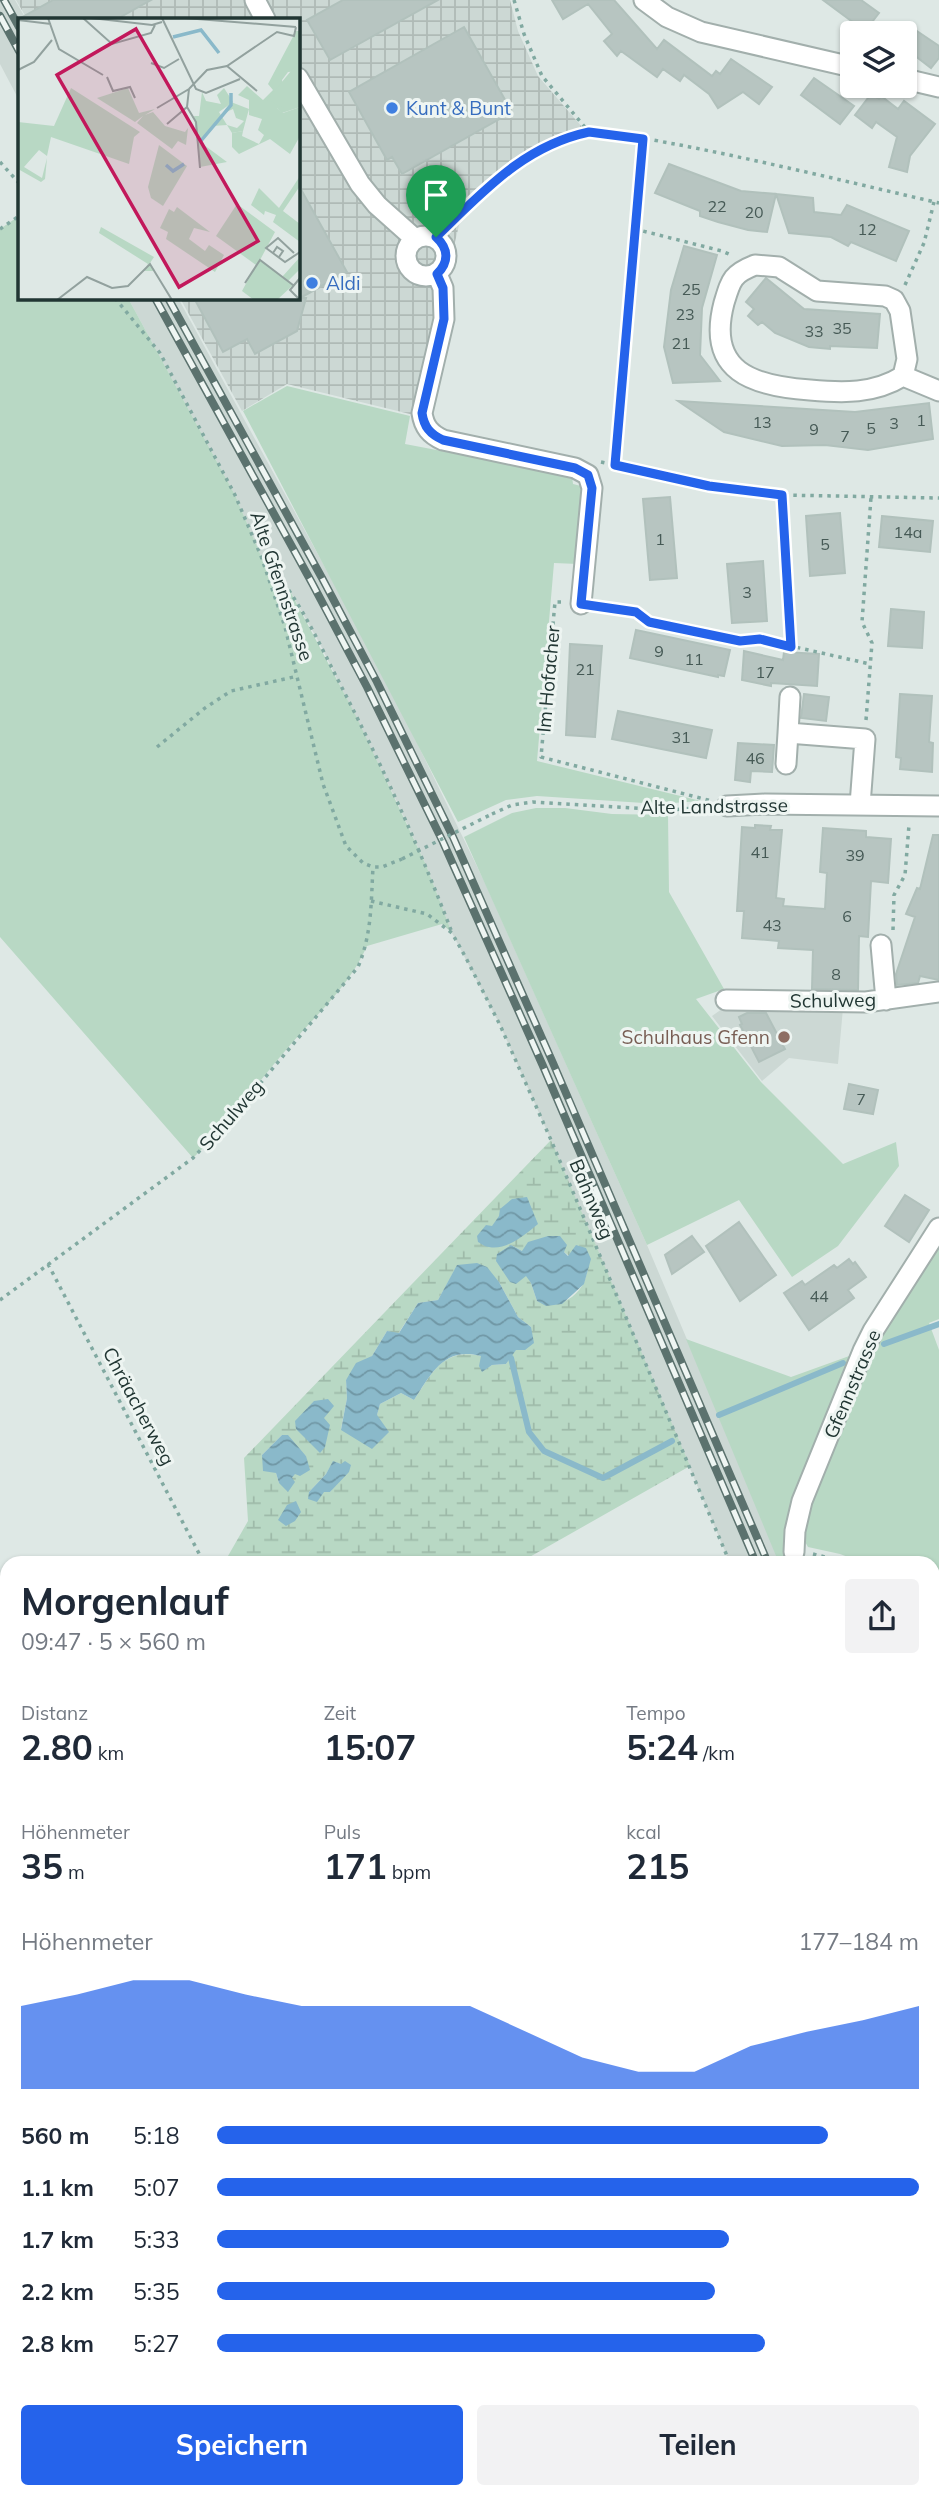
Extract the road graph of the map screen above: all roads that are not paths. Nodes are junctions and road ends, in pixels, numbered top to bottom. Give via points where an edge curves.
1 (254, 0) edge
2 (644, 0) edge
3 (264, 18) edge
4 (840, 64) edge
5 (299, 80) edge
6 (917, 82) edge
7 (939, 87) edge
8 (414, 238) junction
9 (437, 274) junction
10 (903, 376) junction
11 (939, 391) edge
12 (581, 604) road end
13 (790, 697) dead end
14 (788, 733) junction
15 (786, 764) dead end
16 (860, 805) junction
17 (727, 806) road end
18 (939, 806) edge
19 (881, 945) road end
20 (939, 992) edge
21 (726, 1000) dead end
22 (886, 1000) junction
23 (939, 1227) edge
24 (794, 1552) road end

1 - 3 street
2 - 4 street via 667,17 701,32
5 - 8 street via 360,184
6 - 7 street
8 - 9 street via 405,260 412,271 424,276
8 - 9 street via 425,235 443,243 447,260
9 - 12 street, Im Hofacher via 443,288 444,319 422,413 424,426 443,440 575,468 588,475 592,488
10 - 10 street via 850,393 757,383 737,370 721,347 721,317 730,281 755,265 779,267 817,291 894,300 907,359
10 - 11 street
13 - 14 street
14 - 15 street
14 - 16 street via 865,739
16 - 17 street, Alte Landstrasse
16 - 18 street, Alte Landstrasse
19 - 22 street
20 - 22 street, Schulweg
21 - 22 street, Schulweg
23 - 24 street, Gfennstrasse via 858,1362 802,1501

